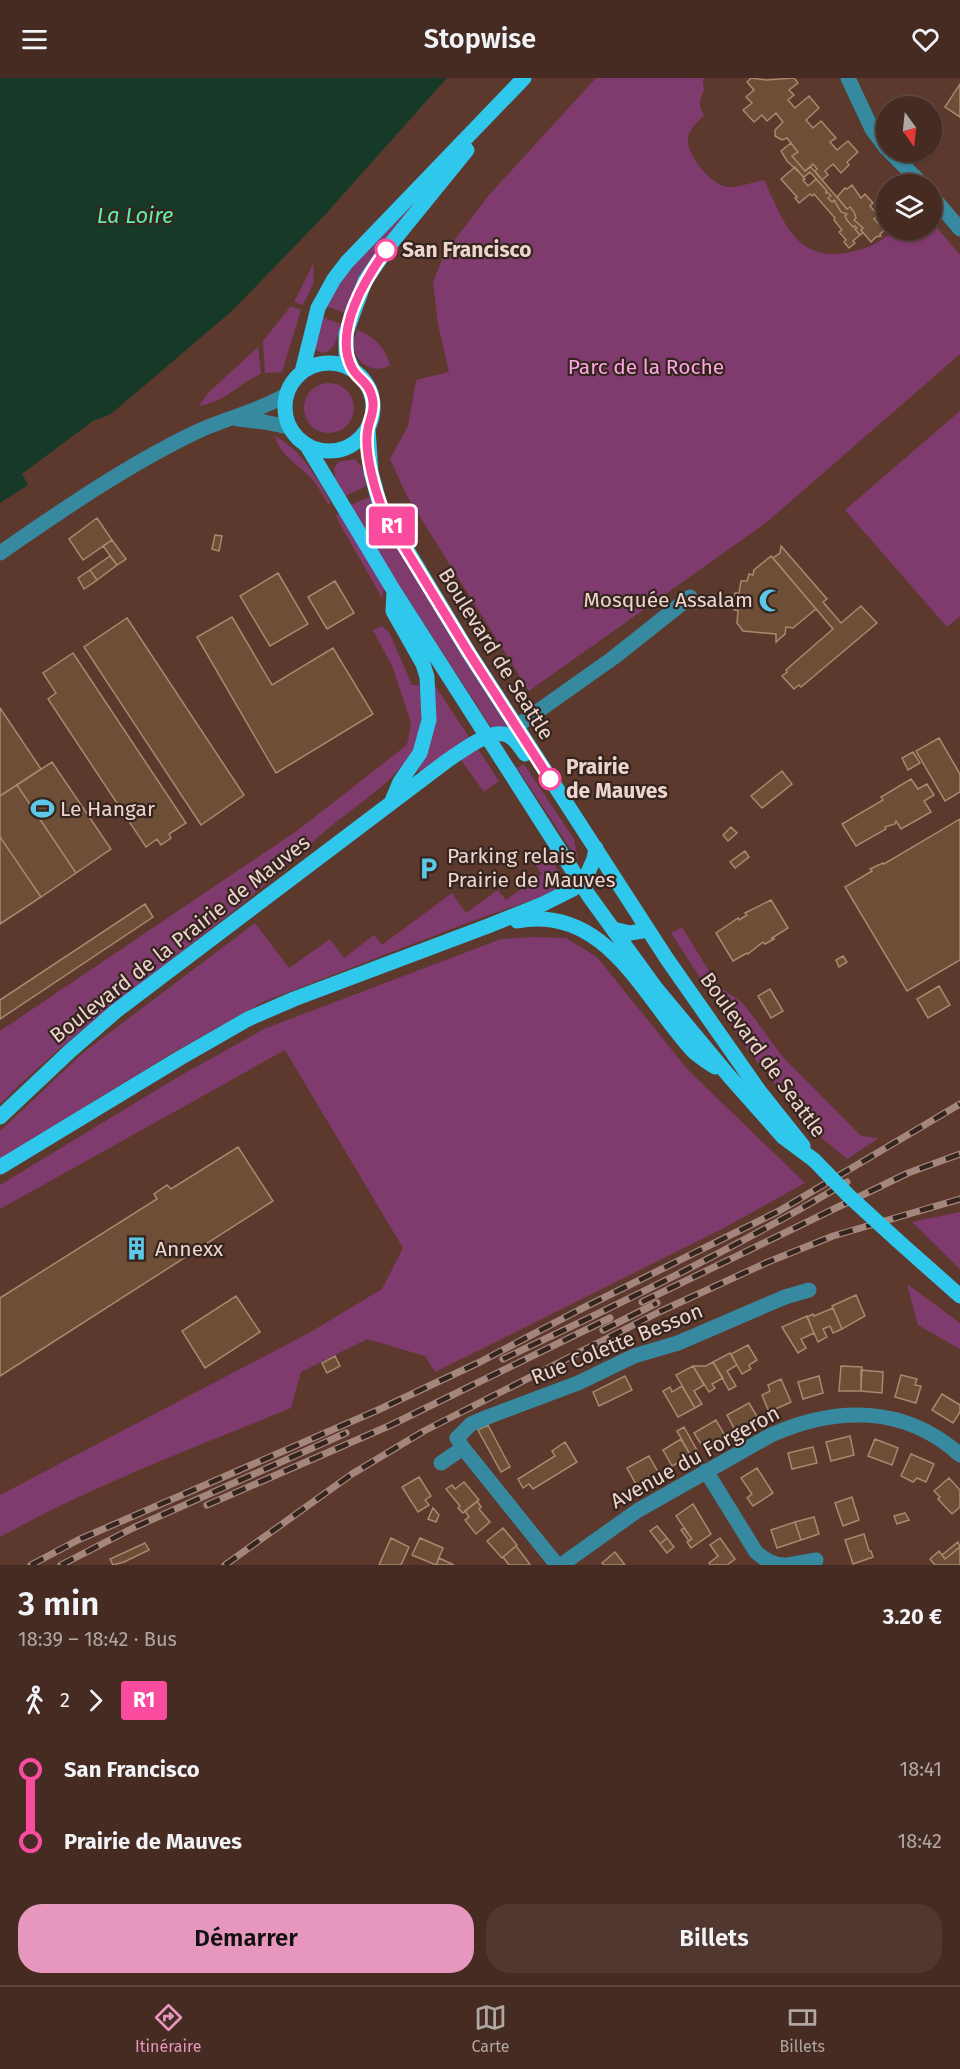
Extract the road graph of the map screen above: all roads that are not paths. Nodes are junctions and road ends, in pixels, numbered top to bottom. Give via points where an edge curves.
1 (524, 78) edge
2 (535, 78) edge
3 (848, 78) edge
4 (876, 134) edge
5 (900, 162) edge
6 (912, 174) edge
7 (942, 208) edge
8 (960, 229) edge
9 (353, 370) junction
10 (302, 372) junction
11 (286, 395) junction
12 (232, 418) junction
13 (289, 427) junction
14 (368, 429) junction
15 (307, 446) junction
16 (0, 553) edge
17 (394, 591) junction
18 (690, 597) dead end
19 (517, 726) junction
20 (488, 736) junction
21 (392, 802) junction
22 (582, 829) junction
23 (596, 848) junction
24 (581, 884) junction
25 (488, 926) junction
26 (614, 929) junction
27 (648, 930) junction
28 (729, 1076) junction
29 (0, 1117) edge
30 (814, 1160) junction
31 (0, 1167) edge
32 (808, 1290) dead end
33 (960, 1296) edge
34 (463, 1448) junction
35 (960, 1455) edge
36 (441, 1463) dead end
37 (706, 1471) junction
38 (816, 1560) dead end
39 (559, 1565) edge
40 (786, 1565) edge

1 - 10 main road via 334,279 318,308
2 - 9 main road via 470,145 375,264 346,333 346,354
3 - 4 street
5 - 6 street
7 - 8 street
9 - 10 main road via 323,364
9 - 14 main road via 366,383 373,400
10 - 11 main road
11 - 12 street
11 - 13 main road
12 - 13 street
12 - 16 street via 191,434 140,463
13 - 15 main road
14 - 15 main road via 352,446 337,451
14 - 19 main road, Boulevard de Seattle via 371,472 380,505
15 - 17 main road, Boulevard de Seattle
17 - 20 main road, Boulevard de Seattle
17 - 21 main road, Boulevard de la Prairie de Mauves via 393,611 428,677 429,720 420,753
18 - 19 street
19 - 22 main road, Boulevard de Seattle
20 - 21 main road, Boulevard de la Prairie de Mauves
20 - 22 main road, Boulevard de Seattle via 508,735 518,744 561,811
20 - 24 main road, Boulevard de Seattle
21 - 29 main road, Boulevard de la Prairie de Mauves via 116,1011
22 - 23 main road, Boulevard de Seattle
23 - 24 main road
23 - 27 main road, Boulevard de Seattle
24 - 25 main road
24 - 26 main road, Boulevard de Seattle
25 - 28 main road via 538,918 571,923 586,930 618,957 694,1053
25 - 31 main road via 248,1019
26 - 27 main road via 630,933
26 - 28 main road, Boulevard de Seattle via 655,987
27 - 30 main road, Boulevard de Seattle via 760,1092
28 - 30 main road, Boulevard de Seattle via 783,1137
30 - 33 main road, bridge
32 - 34 street, Rue Colette Besson via 471,1424 457,1438
34 - 36 street
34 - 39 street
35 - 37 street, Avenue du Forgeron via 939,1438 908,1423 841,1414 793,1425
37 - 39 street, Avenue du Forgeron via 637,1511
37 - 40 street via 756,1552 775,1564
38 - 40 street

